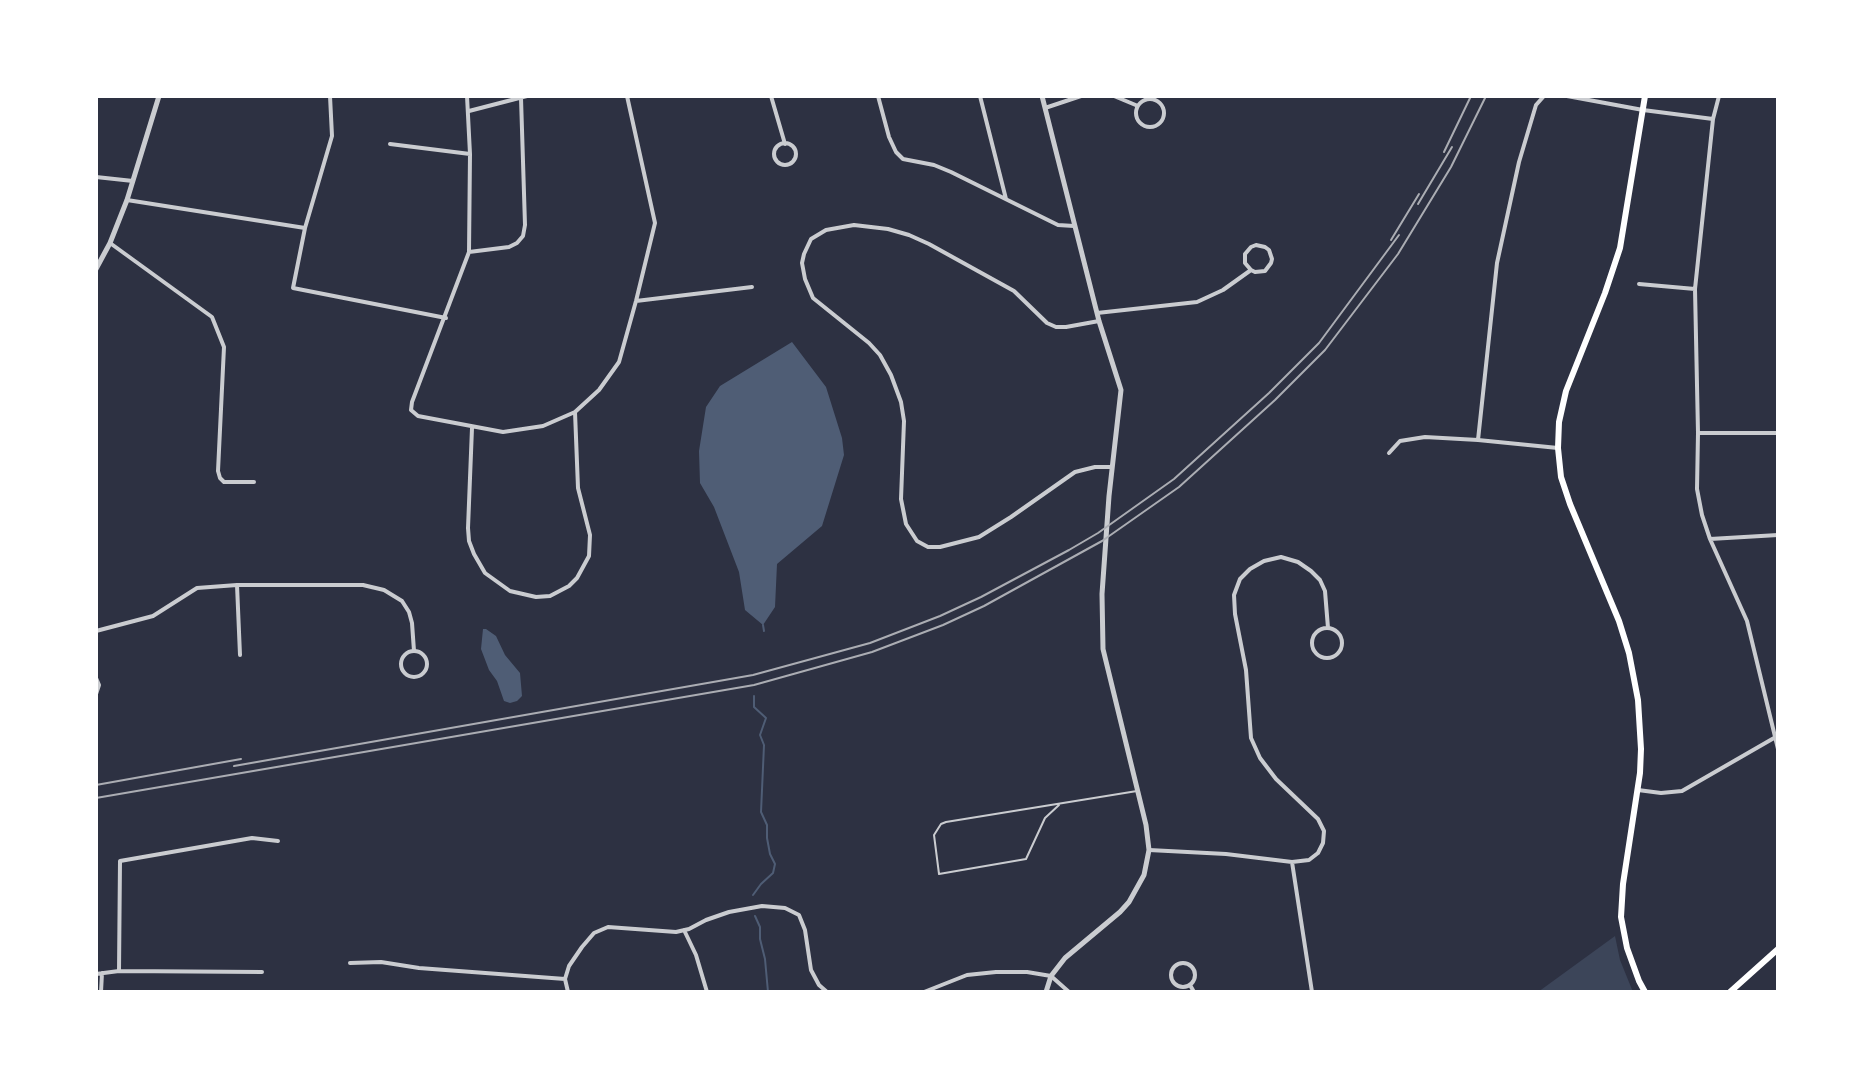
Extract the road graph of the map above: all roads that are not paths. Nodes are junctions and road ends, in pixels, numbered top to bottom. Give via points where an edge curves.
1 (159, 96) edge
2 (330, 96) edge
3 (466, 96) edge
4 (527, 96) edge
5 (627, 96) edge
6 (771, 96) edge
7 (878, 96) edge
8 (980, 96) edge
9 (1042, 96) edge
10 (1081, 96) edge
11 (1114, 96) edge
12 (1544, 96) edge
13 (1567, 96) edge
14 (1645, 96) edge
15 (1719, 96) edge
16 (521, 98) junction
17 (1138, 106) junction
18 (1045, 108) junction
19 (1643, 110) junction
20 (469, 111) junction
21 (1713, 119) junction
22 (390, 144) dead end
23 (785, 144) junction
24 (470, 154) junction
25 (96, 177) edge
26 (134, 181) junction
27 (1006, 199) junction
28 (127, 200) junction
29 (1074, 226) junction
30 (305, 228) junction
31 (110, 243) junction
32 (469, 252) junction
33 (96, 269) edge
34 (1251, 270) junction
35 (1638, 284) dead end
36 (752, 287) dead end
37 (1695, 289) junction
38 (636, 301) junction
39 (1097, 313) junction
40 (446, 318) junction
41 (1099, 321) junction
42 (575, 412) junction
43 (472, 428) junction
44 (1698, 433) junction
45 (1778, 433) edge
46 (1478, 440) junction
47 (1558, 448) junction
48 (1389, 453) dead end
49 (1112, 467) junction
50 (254, 482) dead end
51 (1778, 536) edge
52 (1710, 539) junction
53 (237, 585) junction
54 (1328, 628) junction
55 (96, 631) edge
56 (414, 651) junction
57 (240, 655) dead end
58 (96, 678) edge
59 (96, 694) edge
60 (1774, 738) junction
61 (1778, 749) edge
62 (1638, 790) junction
63 (1137, 791) junction
64 (1059, 805) junction
65 (278, 841) dead end
66 (1149, 850) junction
67 (1292, 862) junction
68 (684, 930) junction
69 (1778, 949) edge
70 (350, 963) dead end
71 (119, 971) junction
72 (262, 972) dead end
73 (99, 973) edge
74 (1051, 976) junction
75 (565, 980) junction
76 (1190, 985) junction
77 (101, 992) edge
78 (568, 992) edge
79 (707, 992) edge
80 (827, 992) edge
81 (924, 992) edge
82 (1046, 992) edge
83 (1070, 992) edge
84 (1194, 992) edge
85 (1312, 992) edge
86 (1645, 992) edge
87 (1730, 992) edge

1 - 26 street
2 - 30 street via 332,136
3 - 20 street
4 - 16 street
5 - 38 street via 655,223
6 - 23 street
7 - 27 street via 889,137 903,159 934,165
8 - 27 street
9 - 18 street
10 - 18 street
11 - 17 street
12 - 46 street via 1536,105 1519,162 1497,263
13 - 19 street
14 - 19 main road
15 - 21 street
16 - 20 street
16 - 32 street via 525,225 522,236 509,247
17 - 17 street via 1137,116 1142,124 1150,127 1163,120 1164,110 1159,102 1150,99
18 - 29 street
19 - 21 street
19 - 47 main road via 1620,248 1566,391
20 - 24 street
21 - 37 street
22 - 24 street
23 - 23 street via 776,149 774,156 784,165 791,164 796,155 792,146
24 - 32 street
25 - 26 street
26 - 28 street
27 - 29 street via 1058,225
28 - 30 street
28 - 31 street
29 - 39 street
30 - 40 street via 293,288
31 - 33 street
31 - 50 street via 212,317 224,347 218,471 224,482
32 - 40 street
34 - 34 street via 1245,263 1247,250 1256,245 1265,247 1272,259 1269,268
34 - 39 street via 1197,302
35 - 37 street
36 - 38 street
37 - 44 street
38 - 42 street via 619,362 599,390
39 - 41 street
40 - 43 street via 412,413
41 - 49 street via 1120,390
41 - 49 street via 1056,327 1014,291 929,244 888,229 854,225 826,230 811,239 804,254 803,271 813,298 869,343 891,375 904,421 901,499 906,524 917,541 928,547 940,547 979,537 1075,472
42 - 43 street via 523,430
42 - 43 street via 578,488 590,535 589,556 577,578 550,597 522,595 499,585 485,573 474,554 468,528
44 - 45 street
44 - 52 street via 1697,489
46 - 47 street
46 - 48 street via 1425,437 1401,441
47 - 62 main road via 1561,477 1570,504 1629,653 1640,714
49 - 63 street via 1102,594 1103,649
51 - 52 street
52 - 60 street via 1746,621
53 - 55 street via 197,588 153,616
53 - 56 street via 363,585 384,590 402,601 409,612
53 - 57 street
54 - 54 street via 1315,633 1312,642 1315,651 1326,657 1337,653 1341,644 1337,632
54 - 67 street via 1325,591 1320,580 1298,562 1281,557 1264,561 1240,579 1234,595 1235,614 1246,670 1251,738 1276,779 1318,819 1324,831 1318,853 1309,860
56 - 56 street via 405,654 400,665 405,674 415,677 425,672 427,663 423,655
58 - 59 street
60 - 61 street
60 - 62 street via 1682,791
62 - 86 main road via 1621,917 1627,948
63 - 64 lane
63 - 66 street
64 - 64 lane via 941,824 934,841 939,874 1026,859 1045,818
65 - 71 street via 252,838 120,861
66 - 67 street
66 - 74 street via 1144,875 1129,902
67 - 85 street
68 - 75 street via 608,927 594,933 582,947
68 - 79 street
68 - 80 street via 729,912 762,906 785,908 799,915 812,970
69 - 87 main road
70 - 75 street via 381,962
71 - 72 street
71 - 73 street
73 - 77 street
74 - 81 street via 1027,972 967,975
74 - 82 street
74 - 83 street
75 - 78 street
76 - 76 street via 1175,984 1171,978 1174,967 1181,963 1192,967 1195,974
76 - 84 street

